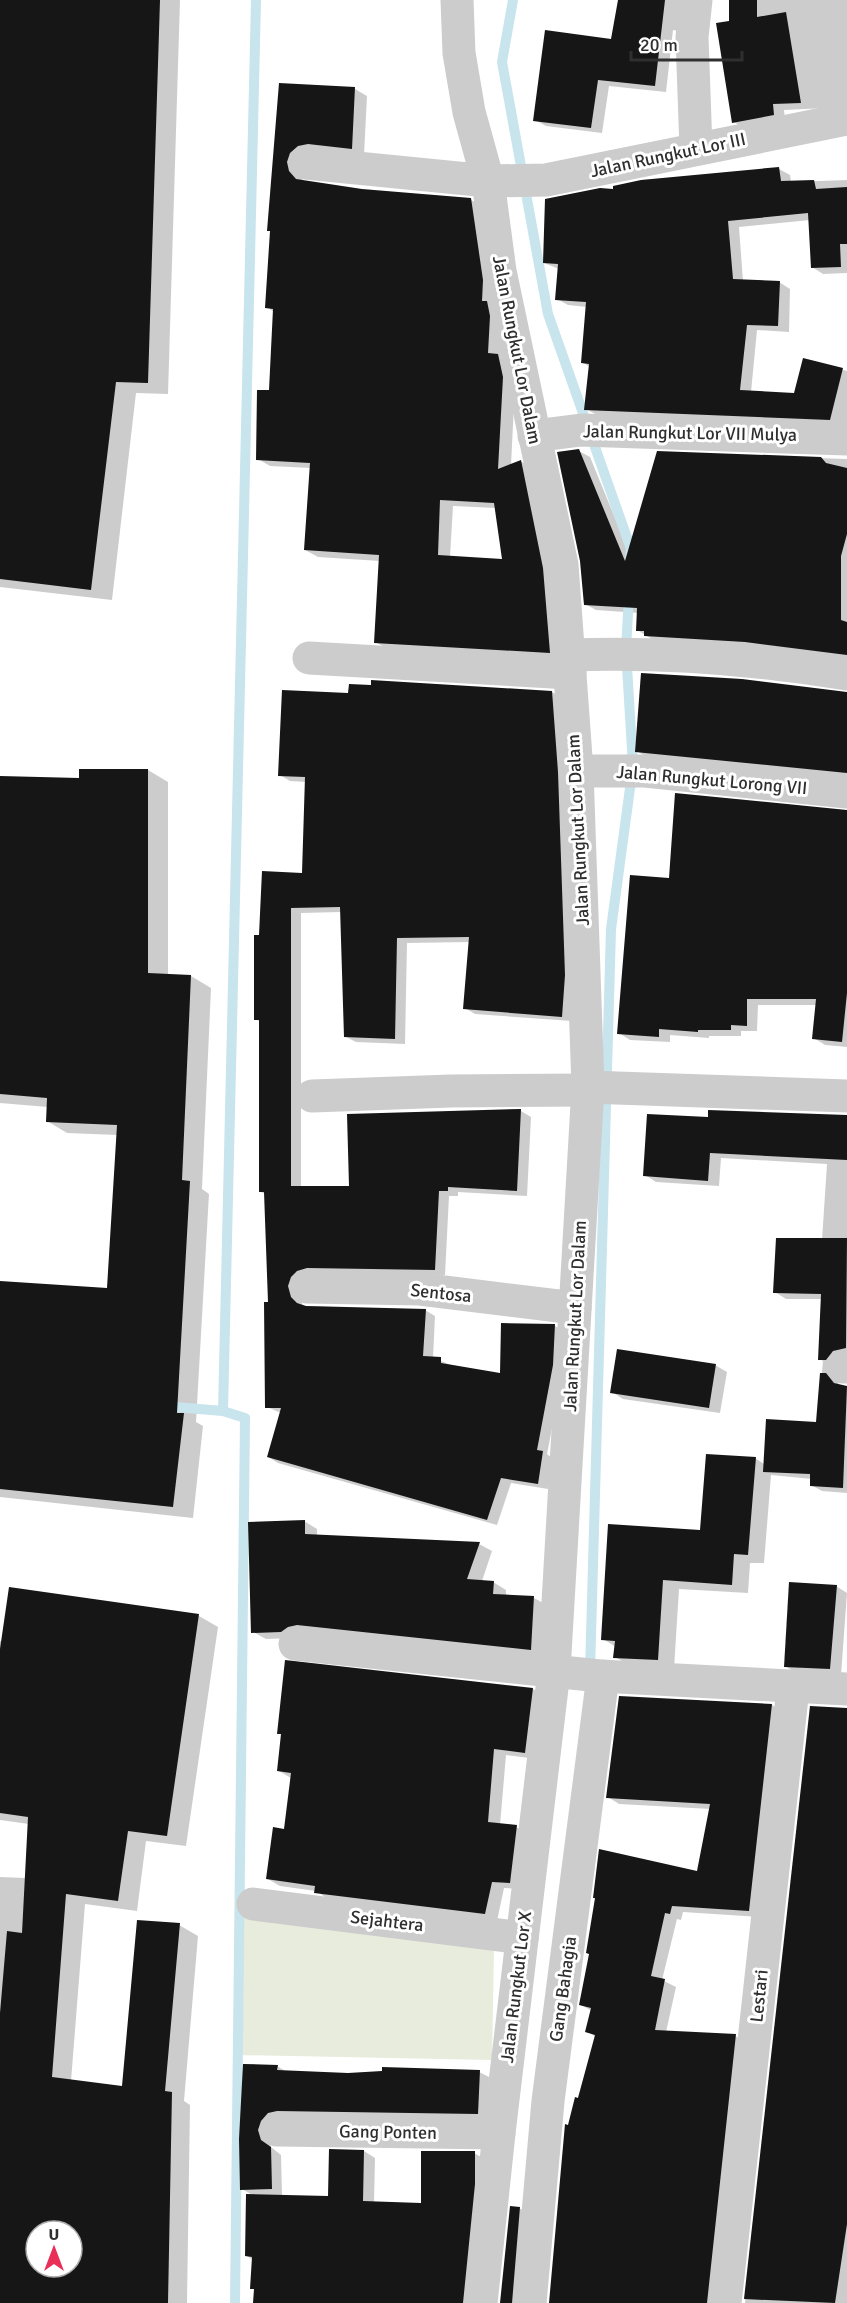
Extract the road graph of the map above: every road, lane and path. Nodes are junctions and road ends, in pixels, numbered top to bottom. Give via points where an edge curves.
1 (457, 0) edge
2 (696, 0) edge
3 (847, 118) edge
4 (696, 149) junction
5 (306, 164) dead end
6 (496, 181) junction
7 (534, 436) junction
8 (847, 439) edge
9 (309, 658) dead end
10 (570, 664) junction
11 (847, 674) edge
12 (577, 771) junction
13 (847, 792) edge
14 (600, 1089) junction
15 (312, 1096) dead end
16 (847, 1096) edge
17 (307, 1287) dead end
18 (575, 1308) junction
19 (295, 1644) dead end
20 (582, 1674) junction
21 (792, 1688) junction
22 (847, 1689) edge
23 (253, 1904) dead end
24 (522, 1938) junction
25 (277, 2130) dead end
26 (499, 2133) junction
27 (482, 2303) edge
28 (530, 2303) edge
29 (725, 2303) edge

1 - 6 street, Jalan Rungkut Lor Dalam via 459,53 469,112
2 - 4 street via 692,37
3 - 4 street, Jalan Rungkut Lor III
4 - 6 street, Jalan Rungkut Lor III via 546,180
5 - 6 street, Jalan Rungkut Lor III
6 - 7 street, Jalan Rungkut Lor Dalam via 500,271
7 - 8 street, Jalan Rungkut Lor VII Mulya via 588,430
7 - 10 street, Jalan Rungkut Lor Dalam via 562,565
9 - 10 street
10 - 11 street via 621,654 802,666
10 - 12 street, Jalan Rungkut Lor Dalam
12 - 13 street, Jalan Rungkut Lorong VII via 632,771
12 - 14 street, Jalan Rungkut Lor Dalam
14 - 15 street
14 - 16 street
14 - 18 street, Jalan Rungkut Lor Dalam
17 - 18 street, Sentosa via 420,1289
18 - 20 street, Jalan Rungkut Lor Dalam
19 - 20 street
20 - 21 street
20 - 24 street, Jalan Rungkut Lor X
20 - 28 street, Gang Bahagia
21 - 22 street
21 - 29 street, Lestari
23 - 24 street, Sejahtera
24 - 26 street, Jalan Rungkut Lor X
25 - 26 street, Gang Ponten
26 - 27 street, Jalan Rungkut Lor X

